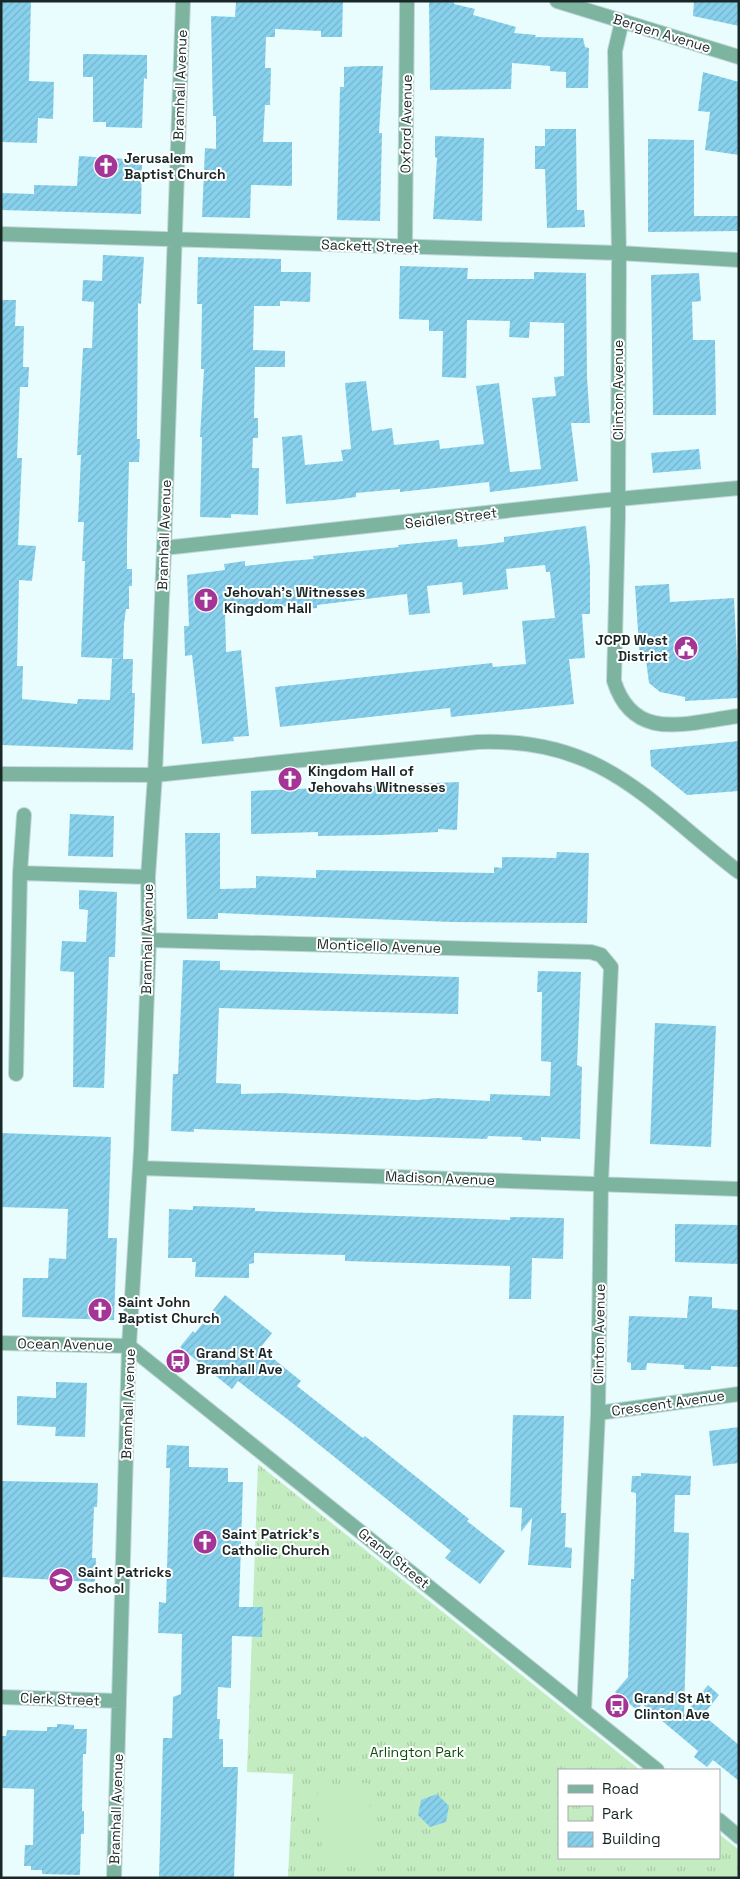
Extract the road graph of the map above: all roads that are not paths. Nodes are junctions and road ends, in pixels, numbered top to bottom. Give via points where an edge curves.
1 (183, 1) edge
2 (407, 1) edge
3 (557, 1) edge
4 (584, 5) edge
5 (622, 20) junction
6 (739, 57) edge
7 (1, 234) edge
8 (173, 239) junction
9 (405, 247) junction
10 (618, 253) junction
11 (739, 260) edge
12 (739, 488) edge
13 (618, 499) junction
14 (164, 548) junction
15 (739, 716) edge
16 (1, 774) edge
17 (155, 775) junction
18 (24, 815) dead end
19 (20, 872) junction
20 (739, 872) edge
21 (148, 877) junction
22 (149, 940) junction
23 (606, 960) joint
24 (16, 1074) dead end
25 (140, 1168) junction
26 (601, 1183) junction
27 (739, 1189) edge
28 (1, 1343) edge
29 (130, 1346) junction
30 (739, 1394) edge
31 (598, 1413) junction
32 (1, 1698) edge
33 (119, 1701) junction
34 (584, 1711) junction
35 (656, 1769) edge
36 (720, 1821) edge
37 (739, 1836) edge
38 (114, 1878) edge

1 - 8 street, Bramhall Avenue
2 - 9 street, Oxford Avenue
3 - 4 street, Bergen Avenue
4 - 5 street, Bergen Avenue
5 - 6 street, Bergen Avenue
5 - 10 street, Clinton Avenue via 615,51
7 - 8 street, Sackett Street
8 - 9 street, Sackett Street
8 - 14 street, Bramhall Avenue
9 - 10 street, Sackett Street
10 - 11 street, Sackett Street
10 - 13 street, Clinton Avenue
12 - 13 street, Seidler Street
13 - 14 street, Seidler Street
13 - 15 street, Clinton Avenue via 614,681 619,697 637,718 658,725
14 - 17 street, Bramhall Avenue
16 - 17 street
17 - 20 street via 478,742 527,743 575,755 610,770 651,799
17 - 21 street, Bramhall Avenue
18 - 19 street
19 - 21 street
19 - 24 street
21 - 22 street, Bramhall Avenue
22 - 23 street, Monticello Avenue via 591,952
22 - 25 street, Bramhall Avenue
23 - 26 street, Clinton Avenue via 611,967 611,980
25 - 26 street, Madison Avenue
25 - 29 street, Bramhall Avenue
26 - 27 street, Madison Avenue
26 - 31 street, Clinton Avenue
28 - 29 street, Ocean Avenue
29 - 33 street, Bramhall Avenue
29 - 34 street, Grand Street
30 - 31 street, Crescent Avenue
31 - 34 street, Clinton Avenue
32 - 33 street, Clerk Street
33 - 38 street, Bramhall Avenue
34 - 35 street, Grand Street
36 - 37 street

